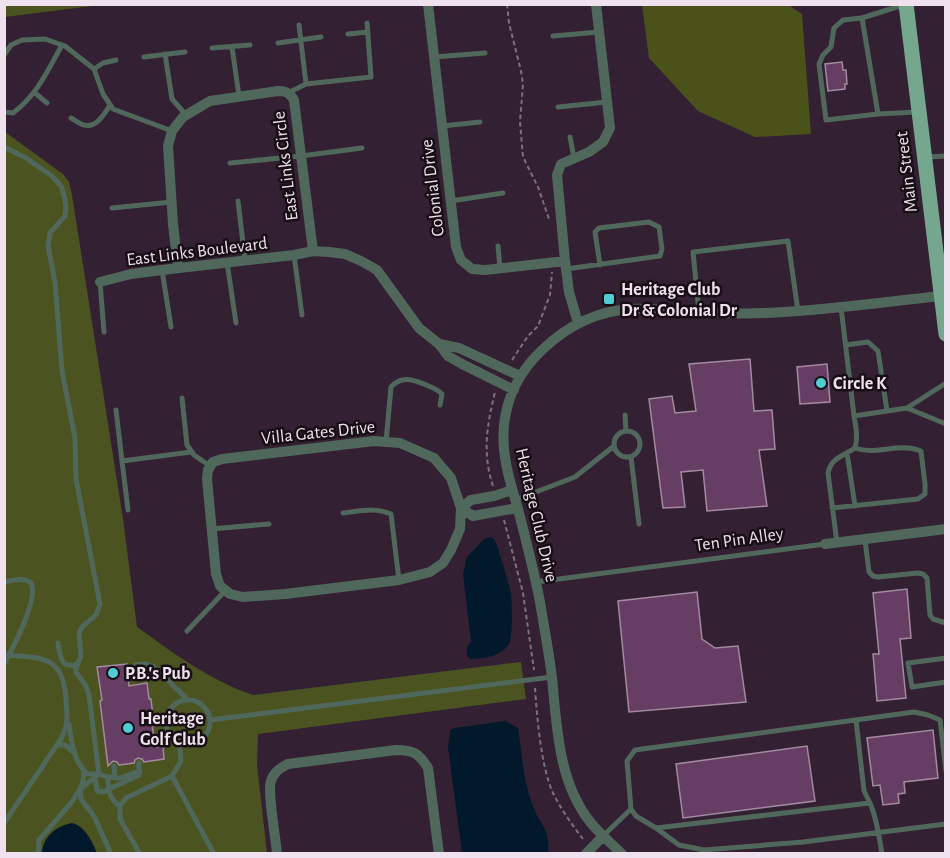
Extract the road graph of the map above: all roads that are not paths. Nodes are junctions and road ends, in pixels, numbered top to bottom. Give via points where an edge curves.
1 (428, 4) edge
2 (596, 4) edge
3 (905, 4) edge
4 (862, 18) junction
5 (367, 23) dead end
6 (299, 25) dead end
7 (368, 32) junction
8 (599, 32) junction
9 (348, 34) dead end
10 (553, 36) dead end
11 (321, 37) dead end
12 (301, 41) junction
13 (278, 43) dead end
14 (62, 45) junction
15 (250, 45) dead end
16 (232, 47) junction
17 (212, 48) dead end
18 (185, 52) dead end
19 (484, 53) dead end
20 (165, 54) junction
21 (4, 55) edge
22 (144, 57) dead end
23 (434, 57) junction
24 (116, 60) dead end
25 (94, 69) junction
26 (306, 84) junction
27 (34, 93) junction
28 (288, 93) junction
29 (239, 96) junction
30 (607, 102) junction
31 (47, 103) dead end
32 (110, 105) junction
33 (558, 107) dead end
34 (4, 112) edge
35 (919, 112) junction
36 (878, 114) junction
37 (186, 116) junction
38 (72, 118) dead end
39 (480, 122) dead end
40 (442, 126) junction
41 (172, 131) junction
42 (570, 136) dead end
43 (4, 147) edge
44 (362, 148) dead end
45 (301, 156) junction
46 (945, 156) edge
47 (574, 158) junction
48 (924, 158) junction
49 (230, 163) dead end
50 (503, 193) dead end
51 (238, 201) dead end
52 (451, 201) junction
53 (172, 202) junction
54 (112, 208) dead end
55 (498, 246) dead end
56 (313, 251) junction
57 (294, 255) junction
58 (245, 260) junction
59 (228, 262) junction
60 (565, 265) junction
61 (600, 265) junction
62 (178, 268) junction
63 (500, 268) junction
64 (162, 270) junction
65 (100, 282) joint
66 (943, 295) edge
67 (841, 307) junction
68 (798, 310) junction
69 (699, 312) junction
70 (302, 315) dead end
71 (236, 323) dead end
72 (578, 323) junction
73 (171, 327) dead end
74 (104, 332) dead end
75 (945, 334) edge
76 (439, 344) junction
77 (846, 345) junction
78 (520, 376) junction
79 (945, 383) edge
80 (514, 390) junction
81 (182, 398) dead end
82 (440, 405) dead end
83 (907, 408) junction
84 (116, 410) dead end
85 (887, 411) junction
86 (625, 415) dead end
87 (854, 416) junction
88 (945, 424) edge
89 (626, 431) junction
90 (386, 442) junction
91 (614, 446) junction
92 (855, 448) junction
93 (191, 452) junction
94 (847, 453) junction
95 (631, 457) junction
96 (122, 461) junction
97 (210, 466) junction
98 (515, 499) junction
99 (855, 506) junction
100 (461, 508) junction
101 (832, 508) junction
102 (128, 510) dead end
103 (343, 513) dead end
104 (269, 524) dead end
105 (639, 524) dead end
106 (211, 529) junction
107 (945, 529) edge
108 (865, 540) junction
109 (831, 543) junction
110 (399, 580) junction
111 (4, 582) edge
112 (536, 582) junction
113 (226, 590) junction
114 (945, 617) edge
115 (943, 622) edge
116 (187, 631) dead end
117 (58, 644) dead end
118 (7, 655) edge
119 (945, 658) edge
120 (63, 662) junction
121 (4, 664) edge
122 (77, 664) junction
123 (135, 665) dead end
124 (58, 668) junction
125 (62, 676) junction
126 (78, 676) junction
127 (552, 677) junction
128 (945, 682) edge
129 (187, 699) junction
130 (68, 716) junction
131 (210, 720) junction
132 (856, 720) junction
133 (179, 742) junction
134 (57, 746) junction
135 (76, 756) junction
136 (139, 763) dead end
137 (114, 766) dead end
138 (84, 771) junction
139 (140, 771) junction
140 (945, 771) edge
141 (97, 776) junction
142 (172, 776) junction
143 (108, 777) junction
144 (115, 778) junction
145 (80, 789) junction
146 (108, 790) junction
147 (870, 803) junction
148 (120, 806) junction
149 (631, 809) junction
150 (4, 823) edge
151 (945, 824) edge
152 (656, 828) junction
153 (878, 832) junction
154 (603, 836) junction
155 (589, 851) edge
156 (38, 854) edge
157 (111, 854) edge
158 (140, 854) edge
159 (214, 854) edge
160 (277, 854) edge
161 (439, 854) edge
162 (622, 854) edge
163 (882, 854) edge

1 - 23 street, Colonial Drive
2 - 8 street
3 - 4 lane
3 - 35 main road, Main Street
4 - 36 lane
4 - 36 lane via 843,20 834,28 831,46 819,64 826,120
5 - 7 lane
6 - 12 lane
7 - 9 lane
7 - 26 lane via 371,77
8 - 10 lane
8 - 30 street
11 - 12 lane
12 - 13 lane
12 - 26 lane
14 - 21 lane via 45,39 21,40
14 - 25 lane
14 - 27 lane
15 - 16 lane
16 - 17 lane
16 - 29 lane
18 - 20 lane
19 - 23 lane
20 - 22 lane
20 - 37 lane via 172,99
23 - 40 street, Colonial Drive
24 - 25 lane
25 - 32 lane
26 - 28 lane
27 - 31 lane
27 - 34 lane via 13,113
28 - 29 street, East Links Circle
28 - 45 street, East Links Circle via 294,100
29 - 37 street, East Links Circle via 210,100
30 - 33 lane
30 - 47 street via 610,128 603,142
32 - 38 lane via 91,125 85,126
32 - 41 lane
35 - 36 lane
35 - 48 main road, Main Street
37 - 41 street, East Links Circle
39 - 40 lane
40 - 52 street, Colonial Drive
41 - 53 street via 168,146
42 - 47 lane
43 - 122 lane via 52,176 61,186 66,204 65,216 50,233 48,246 62,371 75,438 76,479 100,604 96,615 80,630 81,656
44 - 45 lane
45 - 49 lane
45 - 56 street, East Links Circle
46 - 48 lane
47 - 60 street via 561,164 557,175
48 - 66 main road, Main Street
50 - 52 lane
51 - 58 lane
52 - 63 street, Colonial Drive via 461,260 472,268
53 - 54 lane
53 - 62 street
55 - 63 lane
56 - 57 street, East Links Boulevard
56 - 76 street, East Links Boulevard via 345,254 377,270 419,328
57 - 58 street, East Links Boulevard
57 - 70 lane
58 - 59 street, East Links Boulevard
59 - 62 street, East Links Boulevard
59 - 71 lane
60 - 61 lane
60 - 63 street, Colonial Drive
60 - 72 street
61 - 61 lane via 660,256 658,227 649,222 599,228 595,232
62 - 64 street, East Links Boulevard
64 - 65 street, East Links Boulevard
64 - 73 lane
65 - 74 lane
66 - 67 street, Heritage Club Drive
66 - 75 main road, Main Street
67 - 68 street, Heritage Club Drive
67 - 77 lane
68 - 69 street, Heritage Club Drive
68 - 69 lane via 788,241 693,252
69 - 72 street, Heritage Club Drive via 631,309
72 - 78 street, Heritage Club Drive via 552,340
76 - 78 street, East Links Boulevard via 459,348
76 - 80 street, East Links Boulevard via 448,356
77 - 85 lane via 868,342 878,351
77 - 87 lane
78 - 80 street, Heritage Club Drive
79 - 83 lane
80 - 98 street, Heritage Club Drive via 504,426 506,462
81 - 93 lane
82 - 90 lane via 442,394 434,388 407,378 394,383
83 - 85 lane
83 - 88 lane
84 - 96 lane
85 - 87 lane
86 - 89 lane
87 - 92 lane
89 - 91 lane via 615,438
89 - 95 lane via 638,435 641,443 639,452
90 - 97 street, Villa Gates Drive via 269,452 222,459
90 - 100 street, Villa Gates Drive via 400,443 434,458 451,478
91 - 95 lane via 622,457
91 - 98 lane via 575,477
92 - 94 lane
92 - 99 lane via 862,451 905,447 921,451 925,494 918,499
93 - 96 lane
93 - 97 lane
94 - 99 lane
94 - 101 lane via 837,457 829,468
95 - 105 lane
96 - 102 lane
97 - 106 street via 207,478
98 - 100 street via 496,496 471,500
98 - 100 street via 501,512 473,516
98 - 112 street, Heritage Club Drive
99 - 101 lane
100 - 110 street via 460,529 442,563 430,572
101 - 109 lane
103 - 110 lane via 372,509 391,514
104 - 106 lane
106 - 113 street via 216,573 220,586
107 - 108 street, Ten Pin Alley
108 - 109 street, Ten Pin Alley
108 - 115 lane via 869,572 878,577 923,574 927,578 930,615
109 - 112 lane, Ten Pin Alley
110 - 113 street via 243,597
111 - 118 lane via 27,580 33,591 27,614
112 - 127 street, Heritage Club Drive
113 - 116 lane
114 - 115 lane
117 - 120 lane
118 - 121 lane
118 - 124 lane via 38,657
119 - 128 lane via 908,663 912,687
120 - 122 lane
120 - 124 lane
122 - 126 lane
123 - 129 lane via 154,667
124 - 125 lane
125 - 126 lane
125 - 130 lane
126 - 141 lane via 89,695
127 - 131 lane
127 - 154 street, Heritage Club Drive via 562,761 579,802
129 - 131 lane via 201,704
129 - 133 lane via 173,705 166,718 168,733
130 - 134 lane
130 - 135 lane
131 - 133 lane via 200,741
132 - 140 lane via 915,712 940,720
132 - 147 lane via 864,791
132 - 149 lane via 635,750 627,761
133 - 142 lane via 181,761
134 - 135 lane via 65,746
134 - 150 lane
135 - 138 lane
136 - 139 lane
137 - 144 lane
138 - 141 lane
138 - 145 lane
139 - 144 lane
139 - 146 lane
141 - 143 lane
141 - 145 lane
141 - 146 lane via 97,791
142 - 148 lane via 126,798
142 - 159 lane
143 - 144 lane
143 - 146 lane
145 - 156 lane via 39,840
145 - 157 lane via 81,799 94,816
146 - 148 lane
147 - 152 lane
147 - 153 lane
148 - 158 lane via 120,819
149 - 152 lane
149 - 154 lane
151 - 153 lane
152 - 153 lane via 680,845 704,850
153 - 163 lane
154 - 155 street
154 - 162 street, Heritage Club Drive
160 - 161 street via 270,796 270,782 276,771 288,764 396,750 410,750 428,768

